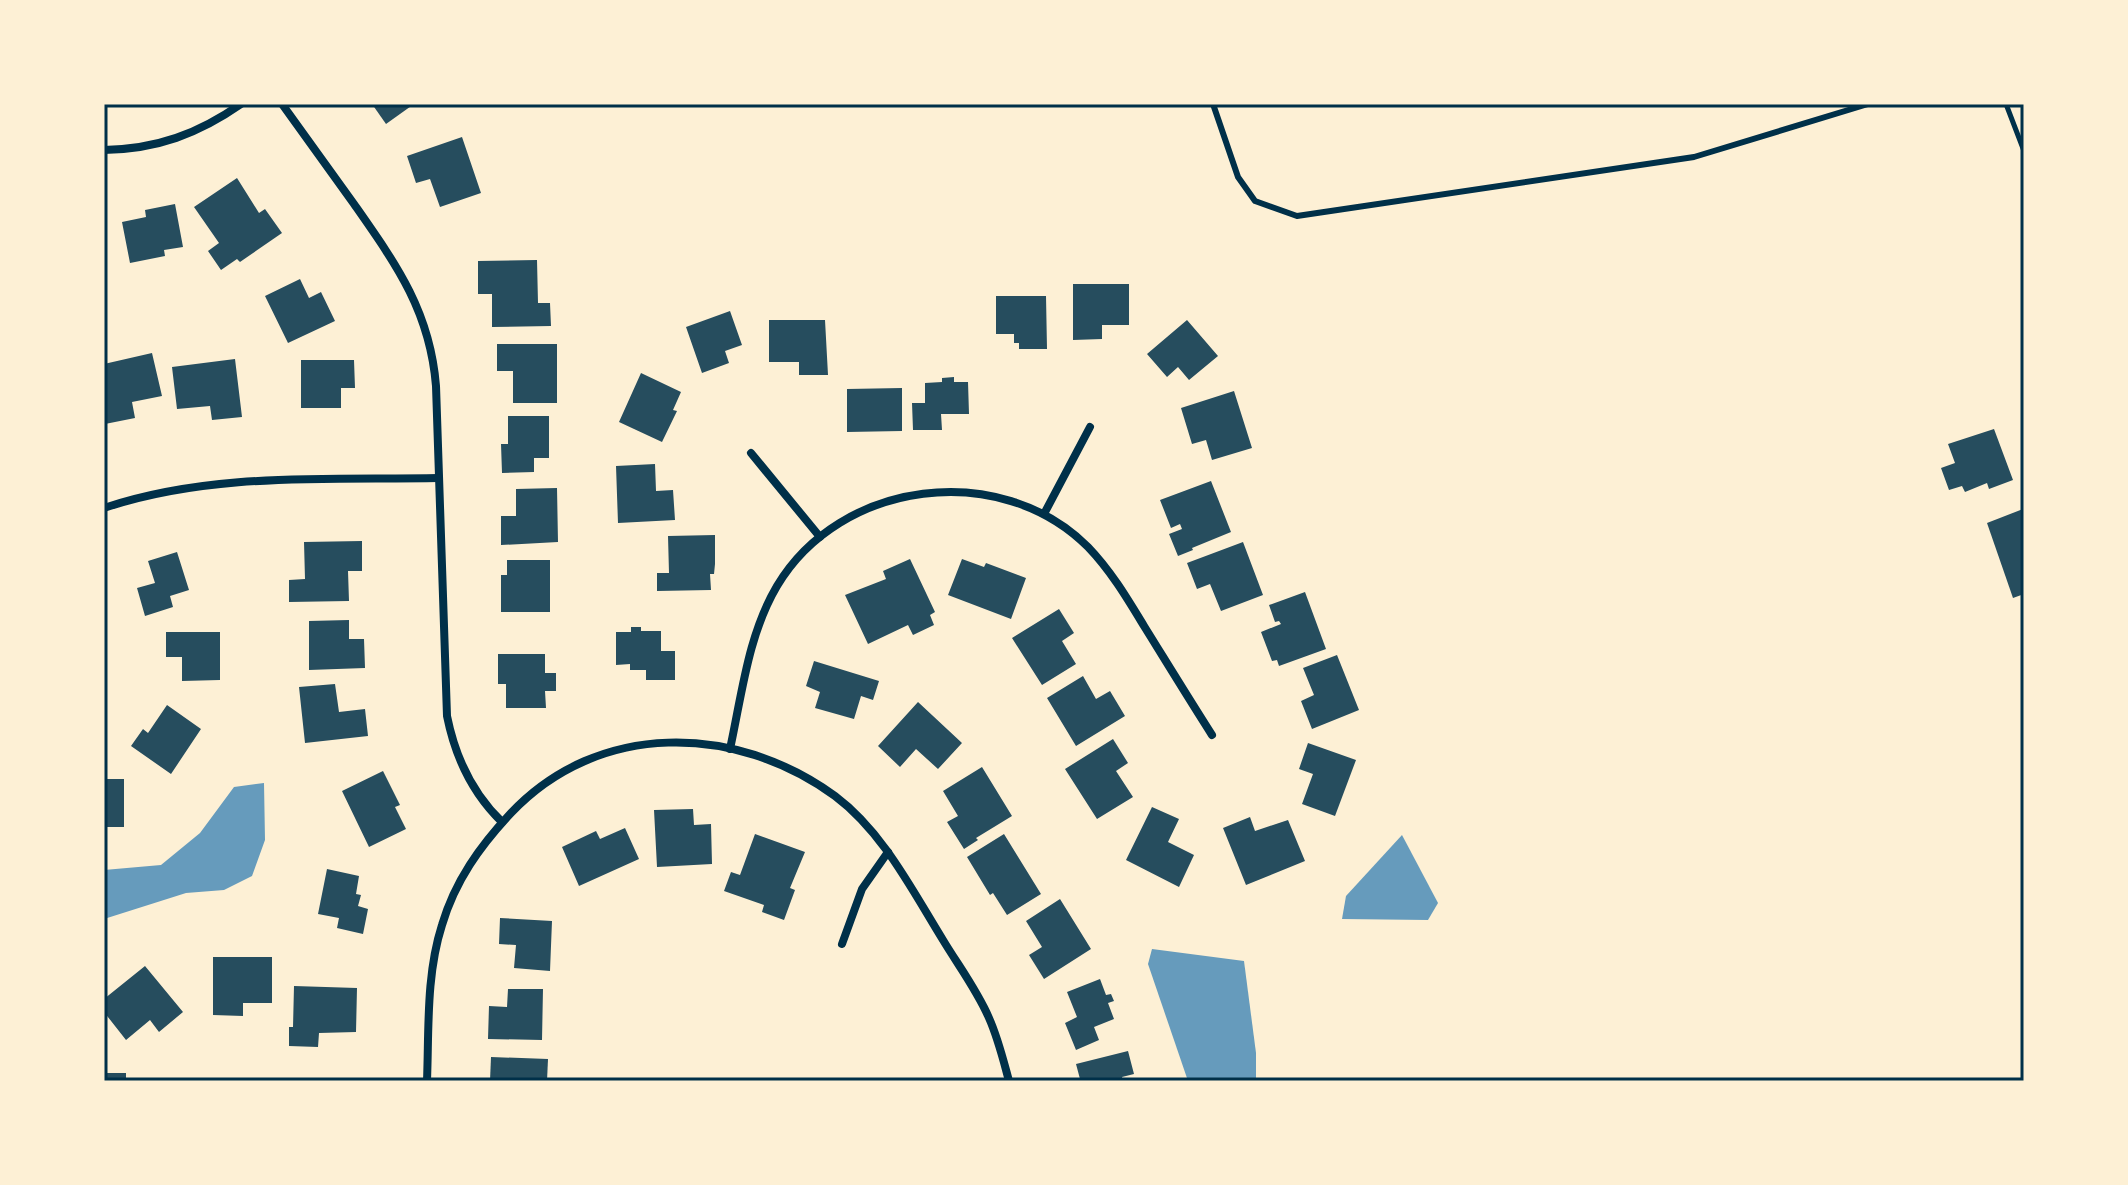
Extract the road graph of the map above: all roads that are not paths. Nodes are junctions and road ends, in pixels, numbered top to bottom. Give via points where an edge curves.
1 (241, 104) edge
2 (282, 104) edge
3 (1213, 104) edge
4 (1868, 104) edge
5 (104, 150) edge
6 (1090, 427) dead end
7 (751, 453) dead end
8 (438, 478) junction
9 (104, 508) edge
10 (1044, 514) junction
11 (820, 537) junction
12 (1212, 735) dead end
13 (730, 749) junction
14 (502, 822) junction
15 (888, 852) junction
16 (842, 944) dead end
17 (427, 1081) edge
18 (1009, 1081) edge

1 - 5 street via 164,144
2 - 8 street via 390,256 421,314 435,370
3 - 4 lane via 1238,177 1255,201 1297,216 1694,157
6 - 10 street
7 - 11 street
8 - 9 street via 236,482
8 - 14 street via 447,716 469,780
10 - 11 street via 1007,499 929,492 853,514
10 - 12 street via 1108,568
11 - 13 street via 787,571 756,629
13 - 14 street via 655,742 618,748 560,773
13 - 15 street via 814,781 854,812
14 - 17 street via 463,875 442,925 431,976
15 - 16 street via 862,889
15 - 18 street via 984,1007

